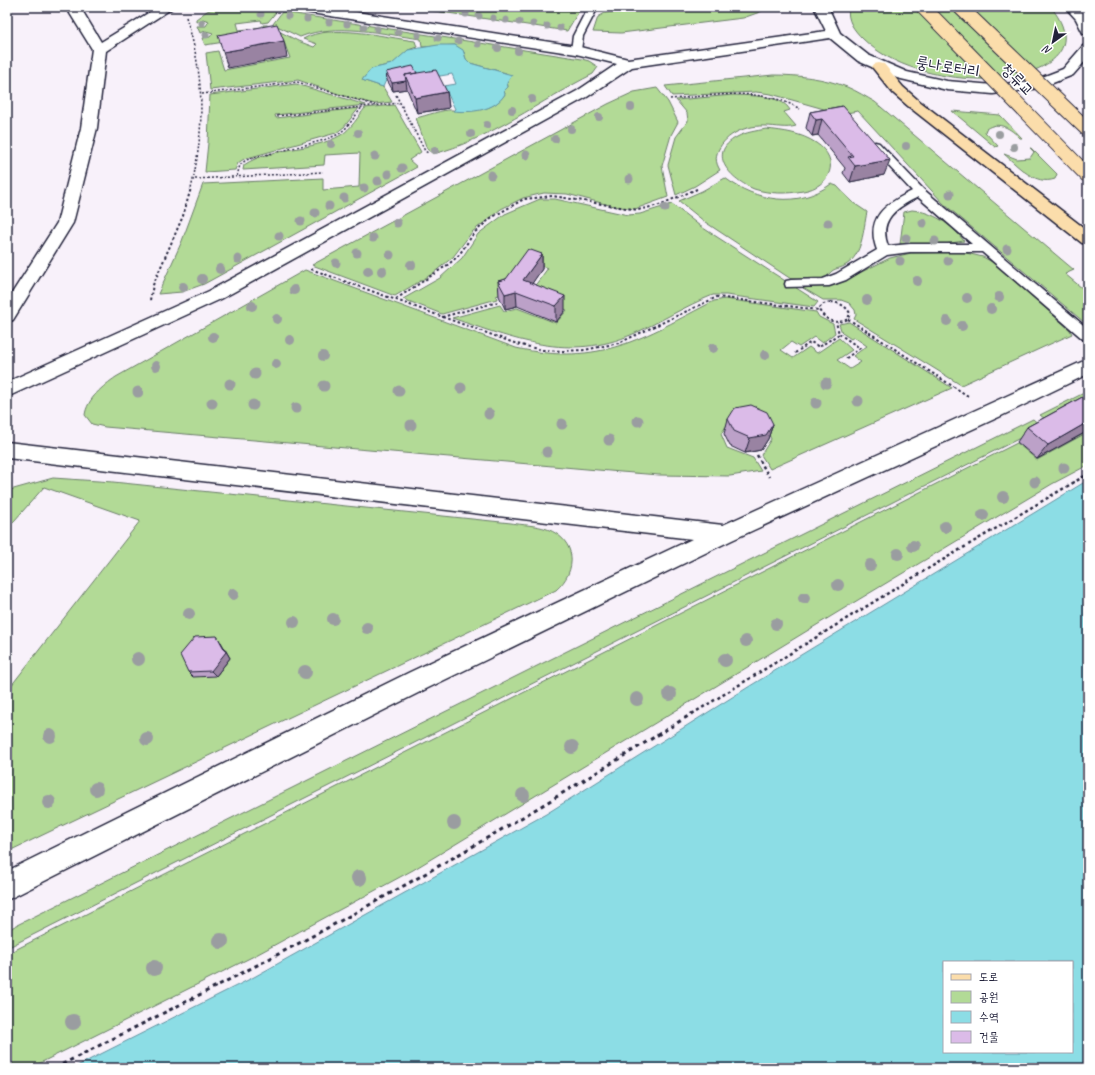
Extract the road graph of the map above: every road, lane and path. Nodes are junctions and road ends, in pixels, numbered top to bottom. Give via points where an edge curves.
1 (74, 7) edge
2 (167, 7) edge
3 (298, 7) edge
4 (593, 7) edge
5 (820, 7) edge
6 (923, 7) edge
7 (960, 7) edge
8 (1072, 7) edge
9 (185, 13) dead end
10 (1088, 30) edge
11 (832, 34) junction
12 (99, 49) junction
13 (1088, 49) edge
14 (576, 50) junction
15 (628, 63) junction
16 (879, 67) junction
17 (202, 94) junction
18 (396, 95) dead end
19 (670, 99) dead end
20 (400, 103) junction
21 (375, 105) junction
22 (363, 106) junction
23 (800, 109) dead end
24 (277, 116) dead end
25 (1088, 130) edge
26 (865, 135) edge
27 (448, 168) junction
28 (323, 172) dead end
29 (237, 176) junction
30 (1088, 176) edge
31 (195, 179) junction
32 (698, 189) dead end
33 (919, 192) junction
34 (1088, 239) edge
35 (986, 248) junction
36 (884, 251) junction
37 (292, 253) junction
38 (791, 284) dead end
39 (396, 299) junction
40 (498, 302) dead end
41 (819, 310) junction
42 (7, 316) edge
43 (441, 317) junction
44 (162, 319) junction
45 (848, 319) junction
46 (836, 322) junction
47 (839, 334) junction
48 (1088, 336) edge
49 (796, 353) dead end
50 (845, 360) dead end
51 (1088, 366) edge
52 (7, 390) edge
53 (992, 412) junction
54 (7, 450) edge
55 (756, 455) dead end
56 (1088, 474) edge
57 (770, 477) dead end
58 (724, 534) junction
59 (7, 886) edge
60 (55, 1068) edge

1 - 12 street
2 - 12 street
3 - 14 street
4 - 14 lane via 578,36
5 - 11 street, 룽나로터리 via 824,22
6 - 30 main road, 청류교, bridge
7 - 25 main road, 청류교, bridge
8 - 10 street
9 - 17 path via 199,63
11 - 15 street
11 - 16 street, 룽나로터리 via 847,48
12 - 42 street via 90,128 65,224
13 - 16 street, 룽나로터리, bridge via 1078,65 1055,78 1003,89 940,85
14 - 15 street
15 - 27 street via 582,94
16 - 34 main road via 913,103
17 - 21 path via 297,82
17 - 31 path via 203,128
18 - 20 path
19 - 23 path via 754,94 779,99
20 - 21 path
20 - 27 path via 425,151
21 - 22 path
22 - 24 path
22 - 29 path via 339,134 246,160 240,165
26 - 33 lane
27 - 37 street
28 - 29 path
29 - 31 path
31 - 44 path via 174,240 150,290 149,298
32 - 39 path via 639,210 567,196 544,195 523,199 502,210 475,232 456,257 437,274
33 - 35 lane
33 - 36 lane via 898,202 886,213 878,232 879,242
35 - 36 lane via 910,248
35 - 48 lane
36 - 38 lane via 841,277 824,283
37 - 39 path via 303,266
37 - 44 street
39 - 43 path
40 - 43 path
41 - 43 path via 717,298 618,343 585,350 563,351 542,350 517,344
41 - 45 path via 823,304 840,303 847,307 850,313
41 - 46 path via 826,319
44 - 52 street
45 - 46 path
45 - 53 path
46 - 47 path
47 - 49 path via 819,347 811,342
47 - 50 path via 860,348
51 - 53 street
53 - 58 street
54 - 58 street
55 - 57 path
56 - 60 path via 870,603 620,760 414,880 262,962
58 - 59 street via 419,680

